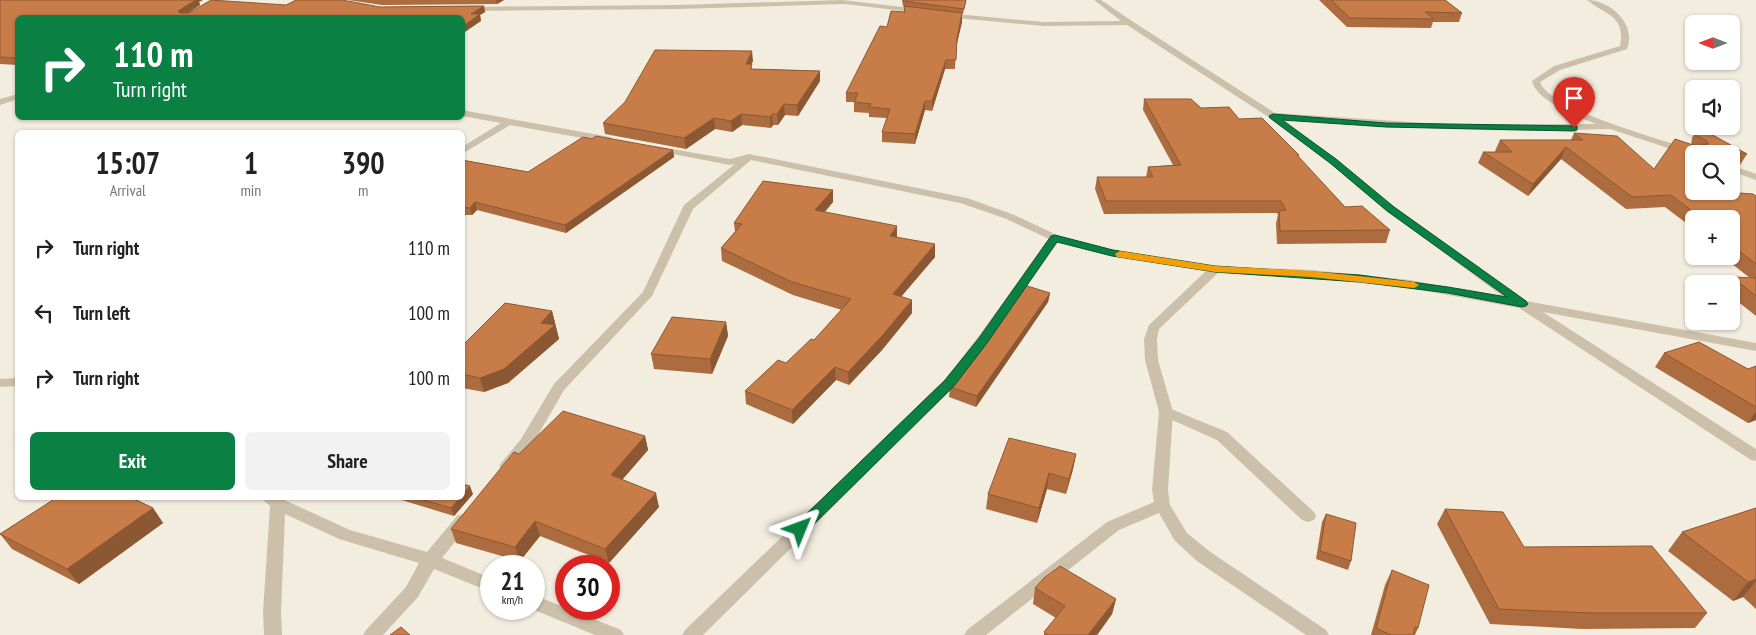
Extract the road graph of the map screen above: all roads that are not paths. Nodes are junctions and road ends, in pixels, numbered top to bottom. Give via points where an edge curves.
1 (1097, 0) edge
2 (1590, 0) edge
3 (823, 1) edge
4 (462, 9) edge
5 (926, 12) edge
6 (935, 14) edge
7 (1129, 23) junction
8 (15, 97) edge
9 (0, 102) edge
10 (465, 114) edge
11 (1273, 116) junction
12 (508, 122) junction
13 (1612, 126) junction
14 (626, 143) edge
15 (644, 146) edge
16 (465, 149) edge
17 (1685, 151) edge
18 (749, 157) junction
19 (1740, 171) edge
20 (1756, 177) edge
21 (1055, 238) junction
22 (1215, 269) junction
23 (1522, 304) junction
24 (1756, 347) edge
25 (15, 382) edge
26 (0, 383) edge
27 (1166, 412) junction
28 (1756, 456) edge
29 (496, 480) edge
30 (274, 501) edge
31 (1162, 505) junction
32 (472, 509) edge
33 (1308, 516) dead end
34 (430, 560) junction
35 (480, 580) edge
36 (545, 606) edge
37 (273, 635) edge
38 (372, 635) edge
39 (615, 635) edge
40 (691, 635) edge
41 (974, 635) edge
42 (1320, 635) edge

1 - 7 street
2 - 13 street via 1620,18 1626,39 1624,47 1557,68 1536,82 1540,90 1557,102
3 - 4 street
3 - 5 street
6 - 7 street via 1044,24
7 - 11 street
8 - 9 street
10 - 12 street
11 - 13 street via 1386,125 1555,129
11 - 23 street via 1391,209
12 - 14 street
12 - 16 street
13 - 17 street
15 - 18 street via 730,162
18 - 21 street via 963,200
18 - 29 street via 688,207 648,293 560,387 526,443
19 - 20 street
21 - 22 street via 1112,253
21 - 40 street via 950,383
22 - 23 street via 1360,278
22 - 27 street via 1153,328 1149,352
23 - 24 street
23 - 28 street
25 - 26 street
27 - 31 street via 1160,490
27 - 33 street via 1222,436
30 - 34 street via 345,536
30 - 37 street
31 - 41 street via 1113,526
31 - 42 street via 1181,537 1203,556
32 - 34 street
34 - 35 street
34 - 38 street via 412,592
36 - 39 street

